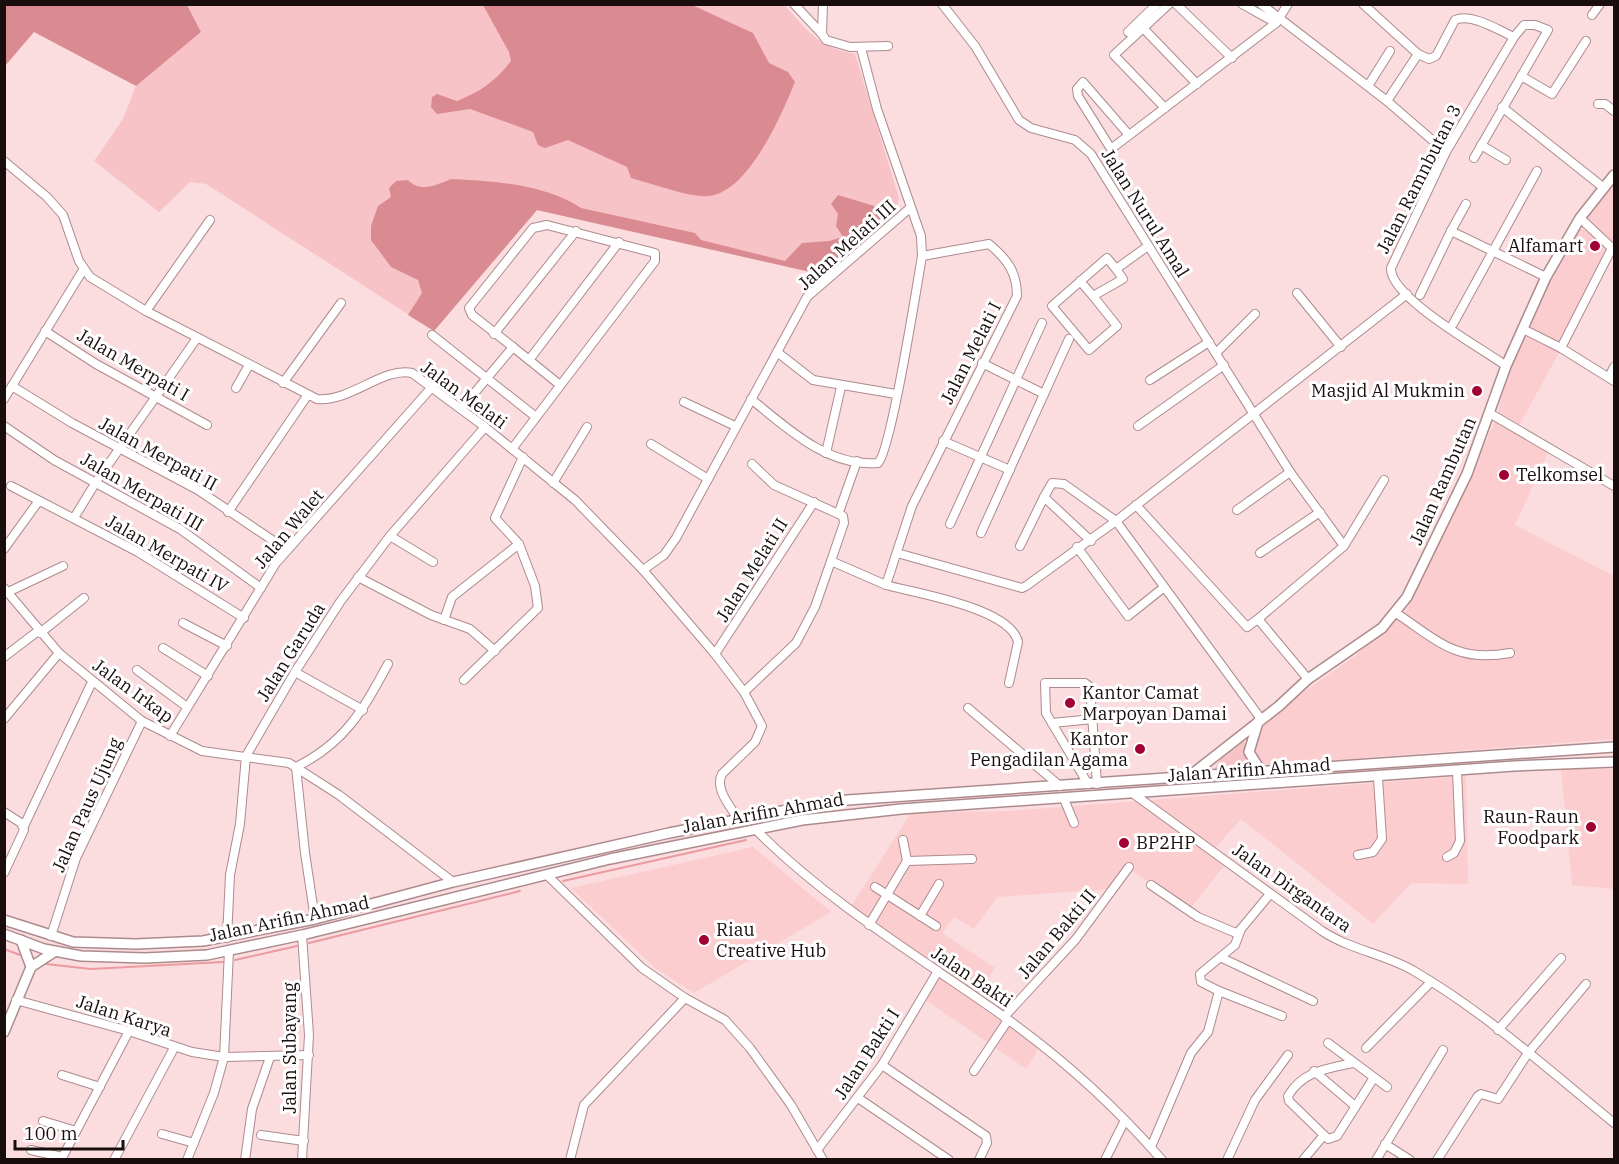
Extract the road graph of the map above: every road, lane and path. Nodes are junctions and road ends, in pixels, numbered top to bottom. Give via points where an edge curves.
1 (794, 4) edge
2 (823, 4) edge
3 (942, 4) edge
4 (1157, 4) edge
5 (1169, 4) edge
6 (1176, 4) edge
7 (1242, 4) edge
8 (1261, 4) edge
9 (1288, 4) edge
10 (1363, 4) edge
11 (1600, 4) edge
12 (1592, 15) dead end
13 (1278, 20) junction
14 (1143, 28) junction
15 (1128, 32) dead end
16 (822, 34) junction
17 (1514, 37) junction
18 (1586, 41) dead end
19 (888, 46) dead end
20 (861, 48) junction
21 (1390, 51) dead end
22 (1418, 54) junction
23 (1232, 58) junction
24 (1521, 76) junction
25 (1197, 84) junction
26 (1368, 86) junction
27 (1387, 101) junction
28 (1598, 104) dead end
29 (1502, 107) junction
30 (1165, 108) junction
31 (1614, 111) edge
32 (1129, 135) junction
33 (1481, 144) junction
34 (1446, 152) junction
35 (1474, 158) dead end
36 (1506, 160) dead end
37 (4, 161) edge
38 (1537, 171) dead end
39 (1614, 175) edge
40 (1604, 188) junction
41 (1466, 204) dead end
42 (910, 208) junction
43 (1580, 218) junction
44 (210, 220) dead end
45 (576, 231) junction
46 (1451, 231) junction
47 (619, 242) junction
48 (1148, 246) junction
49 (1613, 249) edge
50 (1492, 251) junction
51 (922, 256) junction
52 (1116, 269) junction
53 (83, 270) junction
54 (1546, 277) junction
55 (1080, 281) junction
56 (1297, 292) dead end
57 (1407, 294) junction
58 (1420, 295) dead end
59 (1093, 296) junction
60 (341, 303) dead end
61 (146, 311) junction
62 (1255, 314) dead end
63 (1042, 323) dead end
64 (1453, 324) dead end
65 (1523, 328) junction
66 (45, 331) junction
67 (494, 334) junction
68 (432, 335) dead end
69 (197, 338) junction
70 (1069, 339) dead end
71 (1209, 342) junction
72 (513, 347) junction
73 (1341, 347) junction
74 (1561, 348) junction
75 (777, 352) junction
76 (1216, 353) junction
77 (529, 360) junction
78 (982, 363) junction
79 (249, 365) junction
80 (1224, 365) junction
81 (1506, 366) junction
82 (1614, 367) edge
83 (1612, 379) edge
84 (486, 380) junction
85 (1014, 380) junction
86 (1150, 380) dead end
87 (283, 383) junction
88 (560, 385) junction
89 (12, 386) junction
90 (432, 387) junction
91 (841, 387) junction
92 (236, 388) dead end
93 (896, 394) junction
94 (1044, 394) junction
95 (156, 395) junction
96 (5, 396) edge
97 (307, 396) junction
98 (751, 399) junction
99 (684, 402) dead end
100 (461, 409) junction
101 (1254, 412) junction
102 (1491, 414) junction
103 (536, 417) junction
104 (207, 425) dead end
105 (4, 426) edge
106 (735, 426) junction
107 (1138, 426) dead end
108 (484, 427) junction
109 (587, 427) dead end
110 (943, 441) junction
111 (651, 444) dead end
112 (119, 449) junction
113 (512, 449) junction
114 (826, 453) junction
115 (980, 457) junction
116 (523, 458) junction
117 (857, 461) junction
118 (752, 464) dead end
119 (1010, 470) junction
120 (1290, 472) junction
121 (708, 479) junction
122 (1384, 480) dead end
123 (96, 482) junction
124 (553, 483) junction
125 (11, 486) dead end
126 (1614, 486) edge
127 (1044, 497) junction
128 (814, 501) junction
129 (39, 502) junction
130 (1136, 505) junction
131 (1238, 510) dead end
132 (228, 512) junction
133 (839, 512) junction
134 (1320, 512) junction
135 (74, 518) junction
136 (1116, 521) junction
137 (950, 524) dead end
138 (981, 533) dead end
139 (390, 536) junction
140 (1091, 541) junction
141 (519, 544) junction
142 (1020, 546) dead end
143 (1344, 546) junction
144 (1077, 548) junction
145 (4, 549) edge
146 (287, 550) junction
147 (1260, 553) dead end
148 (897, 554) junction
149 (831, 561) junction
150 (433, 562) dead end
151 (63, 566) dead end
152 (643, 570) junction
153 (358, 578) junction
154 (886, 585) junction
155 (261, 588) junction
156 (1163, 588) junction
157 (6, 590) edge
158 (84, 598) dead end
159 (1396, 613) junction
160 (244, 618) junction
161 (1258, 619) junction
162 (444, 620) junction
163 (183, 623) dead end
164 (39, 632) junction
165 (227, 646) junction
166 (163, 648) dead end
167 (495, 651) junction
168 (1510, 653) dead end
169 (59, 654) junction
170 (715, 654) junction
171 (4, 657) edge
172 (388, 664) dead end
173 (137, 669) dead end
174 (295, 672) junction
175 (208, 676) junction
176 (1308, 679) junction
177 (464, 680) dead end
178 (92, 682) junction
179 (1008, 683) dead end
180 (744, 692) junction
181 (187, 707) junction
182 (968, 708) dead end
183 (363, 710) junction
184 (4, 719) edge
185 (1093, 720) junction
186 (1259, 720) junction
187 (142, 721) junction
188 (1052, 723) junction
189 (170, 736) junction
190 (1614, 747) edge
191 (1513, 753) junction
192 (246, 756) junction
193 (1614, 762) edge
194 (1514, 766) junction
195 (296, 767) junction
196 (1457, 771) junction
197 (1262, 773) junction
198 (1187, 778) junction
199 (1378, 778) junction
200 (1092, 784) junction
201 (1060, 786) junction
202 (979, 791) junction
203 (1135, 795) junction
204 (1064, 799) junction
205 (981, 804) junction
206 (4, 812) edge
207 (738, 819) junction
208 (1074, 823) dead end
209 (24, 826) junction
210 (756, 830) junction
211 (903, 840) dead end
212 (1358, 855) dead end
213 (1447, 857) dead end
214 (972, 859) dead end
215 (907, 861) junction
216 (1129, 867) dead end
217 (4, 873) edge
218 (548, 874) junction
219 (479, 877) junction
220 (453, 882) junction
221 (939, 884) dead end
222 (1151, 885) dead end
223 (875, 887) dead end
224 (482, 890) junction
225 (1270, 894) junction
226 (888, 895) junction
227 (920, 916) junction
228 (315, 919) junction
229 (4, 921) edge
230 (869, 925) junction
231 (936, 926) dead end
232 (1239, 931) junction
233 (4, 934) edge
234 (51, 936) junction
235 (302, 936) junction
236 (227, 938) junction
237 (21, 940) junction
238 (229, 951) junction
239 (54, 952) junction
240 (1222, 958) junction
241 (1561, 958) dead end
242 (31, 967) junction
243 (938, 971) junction
244 (1431, 982) junction
245 (1586, 984) dead end
246 (1219, 991) junction
247 (685, 998) junction
248 (16, 1000) junction
249 (1313, 1001) dead end
250 (1282, 1016) dead end
251 (1006, 1018) junction
252 (1498, 1030) junction
253 (129, 1031) junction
254 (4, 1032) edge
255 (1328, 1043) dead end
256 (174, 1048) junction
257 (1366, 1048) dead end
258 (1443, 1050) dead end
259 (1528, 1053) junction
260 (309, 1055) junction
261 (1288, 1055) dead end
262 (224, 1057) junction
263 (270, 1057) junction
264 (1353, 1063) junction
265 (882, 1065) junction
266 (974, 1071) dead end
267 (1314, 1071) junction
268 (62, 1075) dead end
269 (1373, 1079) junction
270 (100, 1087) junction
271 (1387, 1087) dead end
272 (858, 1098) junction
273 (1355, 1106) junction
274 (1125, 1120) junction
275 (43, 1121) dead end
276 (1614, 1123) edge
277 (76, 1131) junction
278 (162, 1134) dead end
279 (261, 1135) dead end
280 (1324, 1135) junction
281 (304, 1140) junction
282 (194, 1143) junction
283 (1385, 1144) junction
284 (1151, 1147) junction
285 (31, 1150) dead end
286 (817, 1150) junction
287 (61, 1158) edge
288 (1161, 1159) edge
289 (114, 1160) edge
290 (187, 1160) edge
291 (245, 1160) edge
292 (302, 1160) edge
293 (570, 1160) edge
294 (824, 1160) edge
295 (949, 1160) edge
296 (979, 1160) edge
297 (1105, 1160) edge
298 (1227, 1160) edge
299 (1303, 1160) edge
300 (1376, 1160) edge
301 (1410, 1160) edge
302 (1437, 1160) edge

1 - 16 street
2 - 16 street
3 - 48 street, Jalan Nurul Amal via 975,46 1014,114 1031,128 1075,140 1091,154
4 - 15 street
5 - 14 street
6 - 23 street
7 - 13 street
8 - 13 street
9 - 13 street
10 - 22 street
11 - 12 street
13 - 23 street
13 - 26 street
14 - 25 street
14 - 30 street via 1114,55
16 - 20 street via 832,43
17 - 22 street via 1459,18 1436,56 1429,59
17 - 24 street via 1524,25 1548,30
17 - 34 street, Jalan Ramnbutan 3
18 - 24 street via 1552,94
19 - 20 street
20 - 42 street, Jalan Melati III
21 - 26 street
22 - 27 street
23 - 25 street
24 - 29 street
25 - 30 street
26 - 27 street
27 - 34 street
28 - 31 street
29 - 33 street
29 - 40 street
30 - 32 street
32 - 32 street via 1111,149 1078,96 1077,89 1083,81
33 - 35 street
33 - 36 street
34 - 57 street, Jalan Ramnbutan 3 via 1392,264 1392,277
37 - 53 street via 63,215
38 - 50 street
39 - 40 main road, Jalan Rambutan
40 - 43 main road, Jalan Rambutan
41 - 46 street
42 - 51 street via 921,236
42 - 75 street, Jalan Melati III via 807,297
43 - 49 street
43 - 54 main road, Jalan Rambutan
44 - 61 street
45 - 47 street
45 - 67 street
45 - 67 street via 543,224 526,234 469,308
46 - 50 street
46 - 58 street
47 - 77 street
47 - 88 street via 651,250 656,259
48 - 52 street
48 - 71 street, Jalan Nurul Amal
49 - 74 street
50 - 54 street
50 - 64 street
51 - 78 street, Jalan Melati I via 989,244 1011,266 1017,296
51 - 93 street
52 - 55 street via 1107,258
52 - 59 street via 1123,279
53 - 61 street, Jalan Melati
53 - 66 street
54 - 65 main road, Jalan Rambutan
55 - 59 street
55 - 59 street via 1052,306 1089,350 1117,326
56 - 73 street
57 - 73 street
57 - 81 street, Jalan Ramnbutan 3 via 1444,326
60 - 87 street
61 - 69 street, Jalan Melati
62 - 76 street
63 - 85 street
65 - 74 street
65 - 81 main road, Jalan Rambutan
66 - 89 street
66 - 95 street, Jalan Merpati I via 96,364
67 - 72 street
68 - 84 street
69 - 79 street, Jalan Melati
69 - 95 street
70 - 94 street
71 - 76 street, Jalan Nurul Amal
71 - 86 street
72 - 77 street
72 - 84 street
73 - 101 street
74 - 83 street
75 - 91 street via 808,378
75 - 98 street, Jalan Melati III
76 - 80 street, Jalan Nurul Amal
77 - 88 street
78 - 85 street
78 - 110 street, Jalan Melati I
79 - 87 street, Jalan Melati
79 - 92 street
80 - 101 street, Jalan Nurul Amal
80 - 107 street
81 - 102 main road, Jalan Rambutan
82 - 83 street
84 - 100 street
84 - 103 street
85 - 94 street
85 - 115 street
87 - 97 street, Jalan Melati
88 - 103 street
89 - 96 street
89 - 112 street, Jalan Merpati II
90 - 97 street, Jalan Melati via 412,373 399,372 338,397
90 - 100 street, Jalan Melati
90 - 146 street, Jalan Walet
91 - 93 street
91 - 114 street
93 - 117 street via 881,460 875,464
94 - 119 street
95 - 104 street, Jalan Merpati I
95 - 112 street
97 - 132 street
98 - 106 street, Jalan Melati III
98 - 114 street via 798,438
99 - 106 street
100 - 108 street, Jalan Melati
101 - 120 street, Jalan Nurul Amal
101 - 130 street
102 - 126 street
102 - 159 main road, Jalan Rambutan via 1420,573
103 - 113 street
105 - 123 street, Jalan Merpati III via 54,460
106 - 121 street, Jalan Melati III
108 - 113 street, Jalan Melati
108 - 139 street, Jalan Garuda
109 - 124 street
110 - 115 street
110 - 148 street, Jalan Melati I via 912,506
111 - 121 street
112 - 123 street
112 - 132 street, Jalan Merpati II via 190,486
113 - 116 street, Jalan Melati
114 - 117 street
115 - 119 street
115 - 137 street
116 - 124 street, Jalan Melati
116 - 141 street via 495,518
117 - 133 street
118 - 128 street via 774,485
119 - 138 street
120 - 131 street
120 - 134 street, Jalan Nurul Amal
121 - 152 street, Jalan Melati III via 669,549
122 - 143 street
123 - 135 street
123 - 155 street, Jalan Merpati III via 180,529
124 - 152 street, Jalan Melati via 598,522
125 - 129 street, Jalan Merpati IV
127 - 136 street via 1052,483 1060,483
127 - 140 street
127 - 142 street
128 - 133 street
128 - 170 street, Jalan Melati II
129 - 135 street, Jalan Merpati IV
129 - 145 street
130 - 136 street
130 - 161 street via 1247,627
132 - 146 street, Jalan Merpati II
133 - 149 street via 844,521
134 - 143 street, Jalan Nurul Amal
134 - 147 street
135 - 160 street, Jalan Merpati IV via 138,552
136 - 140 street
136 - 156 street
139 - 150 street
139 - 153 street, Jalan Garuda
140 - 144 street
141 - 162 street via 452,597
141 - 167 street via 535,586 538,608
143 - 161 street
144 - 148 street via 1022,588
144 - 156 street via 1128,616
146 - 155 street, Jalan Walet
148 - 154 street, Jalan Melati I
149 - 154 street
149 - 180 street via 815,607 796,643
151 - 157 street
152 - 170 street, Jalan Melati
153 - 162 street
153 - 174 street, Jalan Garuda
154 - 179 street via 976,609 1005,625 1018,642
155 - 160 street, Jalan Walet
156 - 186 street
157 - 164 street, Jalan Irkap
158 - 164 street
159 - 168 street via 1461,653 1488,657
159 - 176 main road, Jalan Rambutan via 1366,640
160 - 165 street, Jalan Walet
161 - 176 street
162 - 167 street via 470,629
163 - 165 street
164 - 169 street, Jalan Irkap
164 - 171 street
165 - 175 street, Jalan Walet
166 - 175 street
167 - 177 street
169 - 178 street, Jalan Irkap
169 - 184 street
170 - 180 street, Jalan Melati
172 - 183 street
173 - 181 street
174 - 183 street
174 - 192 street, Jalan Garuda
175 - 181 street, Jalan Walet
176 - 186 main road, Jalan Rambutan
178 - 187 street, Jalan Irkap
178 - 209 street
180 - 207 street, Jalan Melati via 761,722 760,734 719,782
181 - 189 street, Jalan Walet
182 - 201 street
183 - 195 street via 333,744
185 - 188 street
185 - 188 street via 1090,687 1085,683 1045,683 1047,713
185 - 200 street
186 - 197 main road via 1249,752
186 - 198 main road, Jalan Rambutan
187 - 189 street, Jalan Irkap
187 - 234 street, Jalan Paus Ujung via 76,858
188 - 200 street
189 - 192 street, Jalan Irkap via 202,750
190 - 191 main road, Jalan Arifin Ahmad
191 - 194 main road
191 - 197 main road, Jalan Arifin Ahmad
192 - 195 street, Jalan Irkap via 284,761
192 - 236 street, Jalan Garuda via 240,824 230,875
193 - 194 main road, Jalan Arifin Ahmad
194 - 196 main road, Jalan Arifin Ahmad
195 - 220 street, Jalan Irkap
195 - 228 street
196 - 199 main road, Jalan Arifin Ahmad
196 - 213 street via 1460,841
197 - 198 main road, Jalan Arifin Ahmad
198 - 200 main road, Jalan Arifin Ahmad
199 - 203 main road, Jalan Arifin Ahmad
199 - 212 street via 1382,839 1376,850
200 - 201 main road, Jalan Arifin Ahmad
201 - 202 main road, Jalan Arifin Ahmad
202 - 205 main road
202 - 207 main road, Jalan Arifin Ahmad via 832,801
203 - 204 main road, Jalan Arifin Ahmad
203 - 225 street, Jalan Dirgantara
204 - 205 main road, Jalan Arifin Ahmad
204 - 208 street
205 - 210 main road, Jalan Arifin Ahmad via 835,815
206 - 209 street
207 - 219 main road, Jalan Arifin Ahmad
209 - 217 street
210 - 218 main road, Jalan Arifin Ahmad
210 - 230 street, Jalan Bakti via 789,863
211 - 215 street
214 - 215 street
215 - 226 street
216 - 251 street, Jalan Bakti II via 1076,939
218 - 224 main road, Jalan Arifin Ahmad
218 - 247 street via 642,968
219 - 220 main road, Jalan Arifin Ahmad
219 - 224 main road
220 - 228 main road, Jalan Arifin Ahmad
221 - 227 street
222 - 232 street via 1198,917
223 - 226 street
224 - 235 main road, Jalan Arifin Ahmad
225 - 232 street
225 - 244 street, Jalan Dirgantara via 1332,938 1394,961
226 - 227 street
226 - 230 street
227 - 231 street
228 - 236 main road, Jalan Arifin Ahmad
229 - 234 main road, Jalan Arifin Ahmad
230 - 243 street, Jalan Bakti
232 - 240 street via 1235,945
233 - 237 main road, Jalan Arifin Ahmad
234 - 236 main road, Jalan Arifin Ahmad via 73,942 115,944 172,944
235 - 238 main road, Jalan Arifin Ahmad
235 - 260 street, Jalan Subayang
237 - 239 main road, Jalan Arifin Ahmad
237 - 242 main road
238 - 239 main road, Jalan Arifin Ahmad via 145,958
238 - 262 street
239 - 242 main road
240 - 246 street via 1199,978
240 - 249 street
241 - 252 street
242 - 248 main road
243 - 251 street, Jalan Bakti
243 - 265 street, Jalan Bakti I
244 - 252 street, Jalan Dirgantara
244 - 257 street
245 - 259 street
246 - 250 street
246 - 284 street via 1208,1032 1191,1053
247 - 286 street via 725,1020 750,1048
247 - 293 street via 584,1106
248 - 253 street, Jalan Karya
248 - 254 main road
251 - 266 street, Jalan Bakti II
251 - 274 street, Jalan Bakti via 1083,1079
252 - 259 street, Jalan Dirgantara
253 - 256 street, Jalan Karya
253 - 270 street
255 - 264 street
256 - 262 street, Jalan Karya
256 - 289 street
258 - 283 street
259 - 276 street, Jalan Dirgantara
259 - 302 street via 1500,1097 1495,1100 1478,1096
260 - 263 street, Jalan Karya
260 - 281 street, Jalan Subayang
261 - 298 street via 1255,1100
262 - 263 street, Jalan Karya
262 - 282 street
263 - 291 street via 252,1109
264 - 267 street
264 - 269 street
265 - 272 street, Jalan Bakti I
265 - 296 street via 986,1136
267 - 273 street
267 - 280 street via 1300,1080 1287,1097
268 - 270 street
269 - 271 street
269 - 273 street
270 - 277 street
272 - 286 street, Jalan Bakti I
272 - 295 street
273 - 280 street via 1337,1136 1330,1139
274 - 284 street, Jalan Bakti
274 - 297 street
275 - 277 street
277 - 287 street
278 - 282 street
279 - 281 street
280 - 299 street
281 - 292 street, Jalan Subayang
282 - 290 street
283 - 300 street
283 - 301 street
284 - 288 street, Jalan Bakti
285 - 287 street
286 - 294 street

